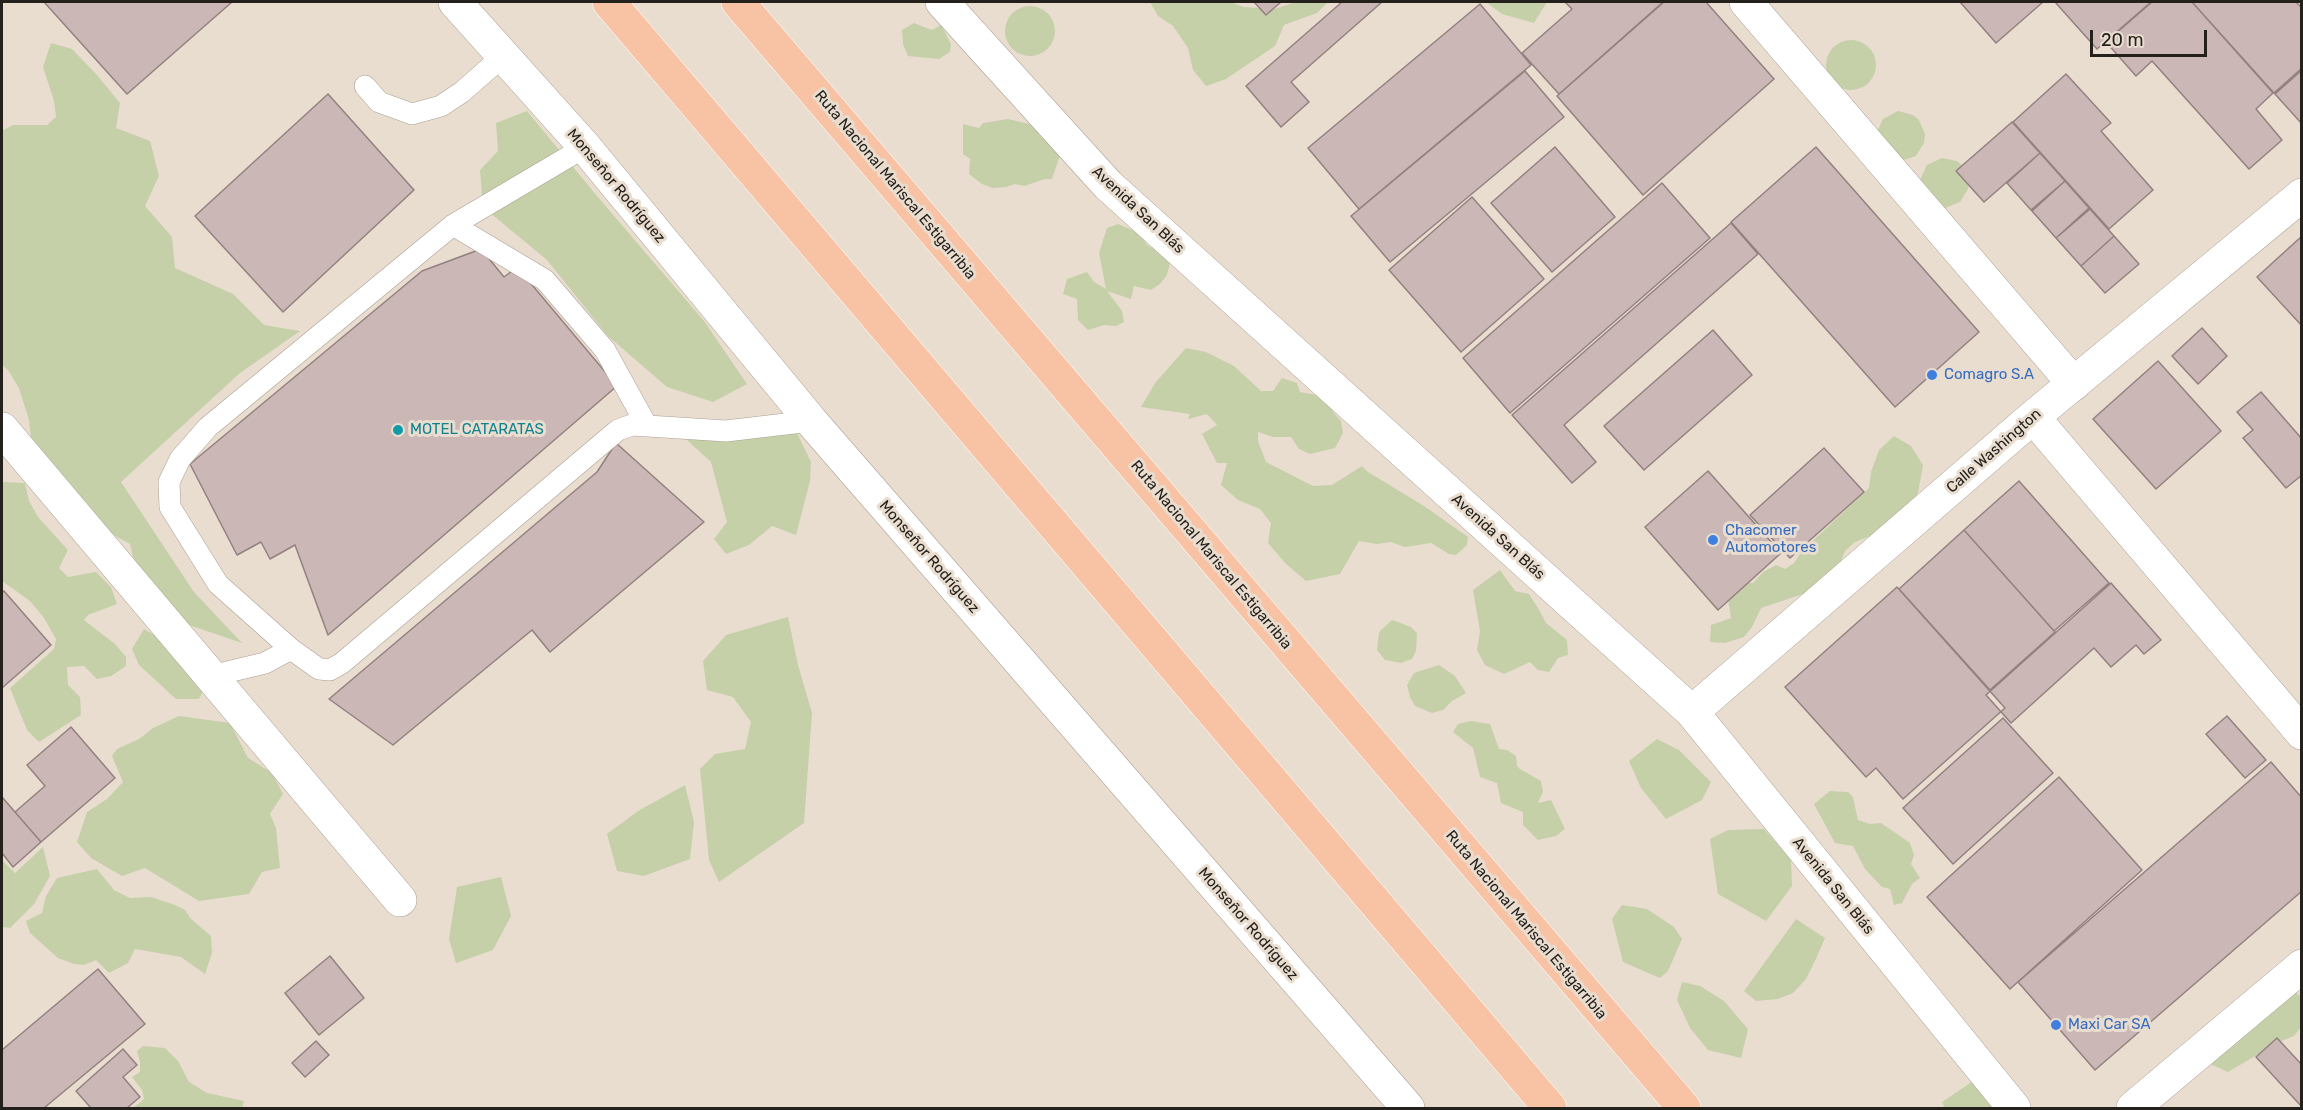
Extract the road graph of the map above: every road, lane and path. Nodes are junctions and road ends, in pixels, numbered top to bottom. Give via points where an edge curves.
1 (455, 2) edge
2 (609, 2) edge
3 (738, 2) edge
4 (942, 2) edge
5 (1746, 2) edge
6 (503, 56) junction
7 (365, 86) dead end
8 (585, 147) junction
9 (2301, 195) edge
10 (453, 225) junction
11 (2074, 384) junction
12 (2033, 417) junction
13 (811, 422) junction
14 (647, 426) junction
15 (2, 429) edge
16 (291, 649) junction
17 (211, 676) junction
18 (1692, 712) junction
19 (2301, 733) edge
20 (400, 900) dead end
21 (2301, 966) edge
22 (1408, 1108) edge
23 (1550, 1108) edge
24 (1684, 1108) edge
25 (2014, 1108) edge
26 (2133, 1108) edge

1 - 6 street, Monseñor Rodríguez
2 - 23 highway
3 - 24 highway, Ruta Nacional Mariscal Estigarribia
4 - 18 street, Avenida San Blás via 1108,185
5 - 11 street
6 - 7 lane via 441,106 412,114 379,102
6 - 8 street, Monseñor Rodríguez
8 - 10 lane
8 - 13 street, Monseñor Rodríguez
9 - 11 street, Calle Washington
10 - 14 lane via 544,280 604,350
10 - 16 lane via 208,427 180,459 170,482 170,507 218,584
11 - 12 street, Calle Washington
12 - 18 street, Calle Washington
12 - 19 street
13 - 14 lane via 726,431
13 - 22 street, Monseñor Rodríguez
14 - 16 lane via 632,425 618,430 342,663 330,670 319,669
15 - 17 street
16 - 17 lane via 265,663
17 - 20 street
18 - 25 street, Avenida San Blás
21 - 26 street

